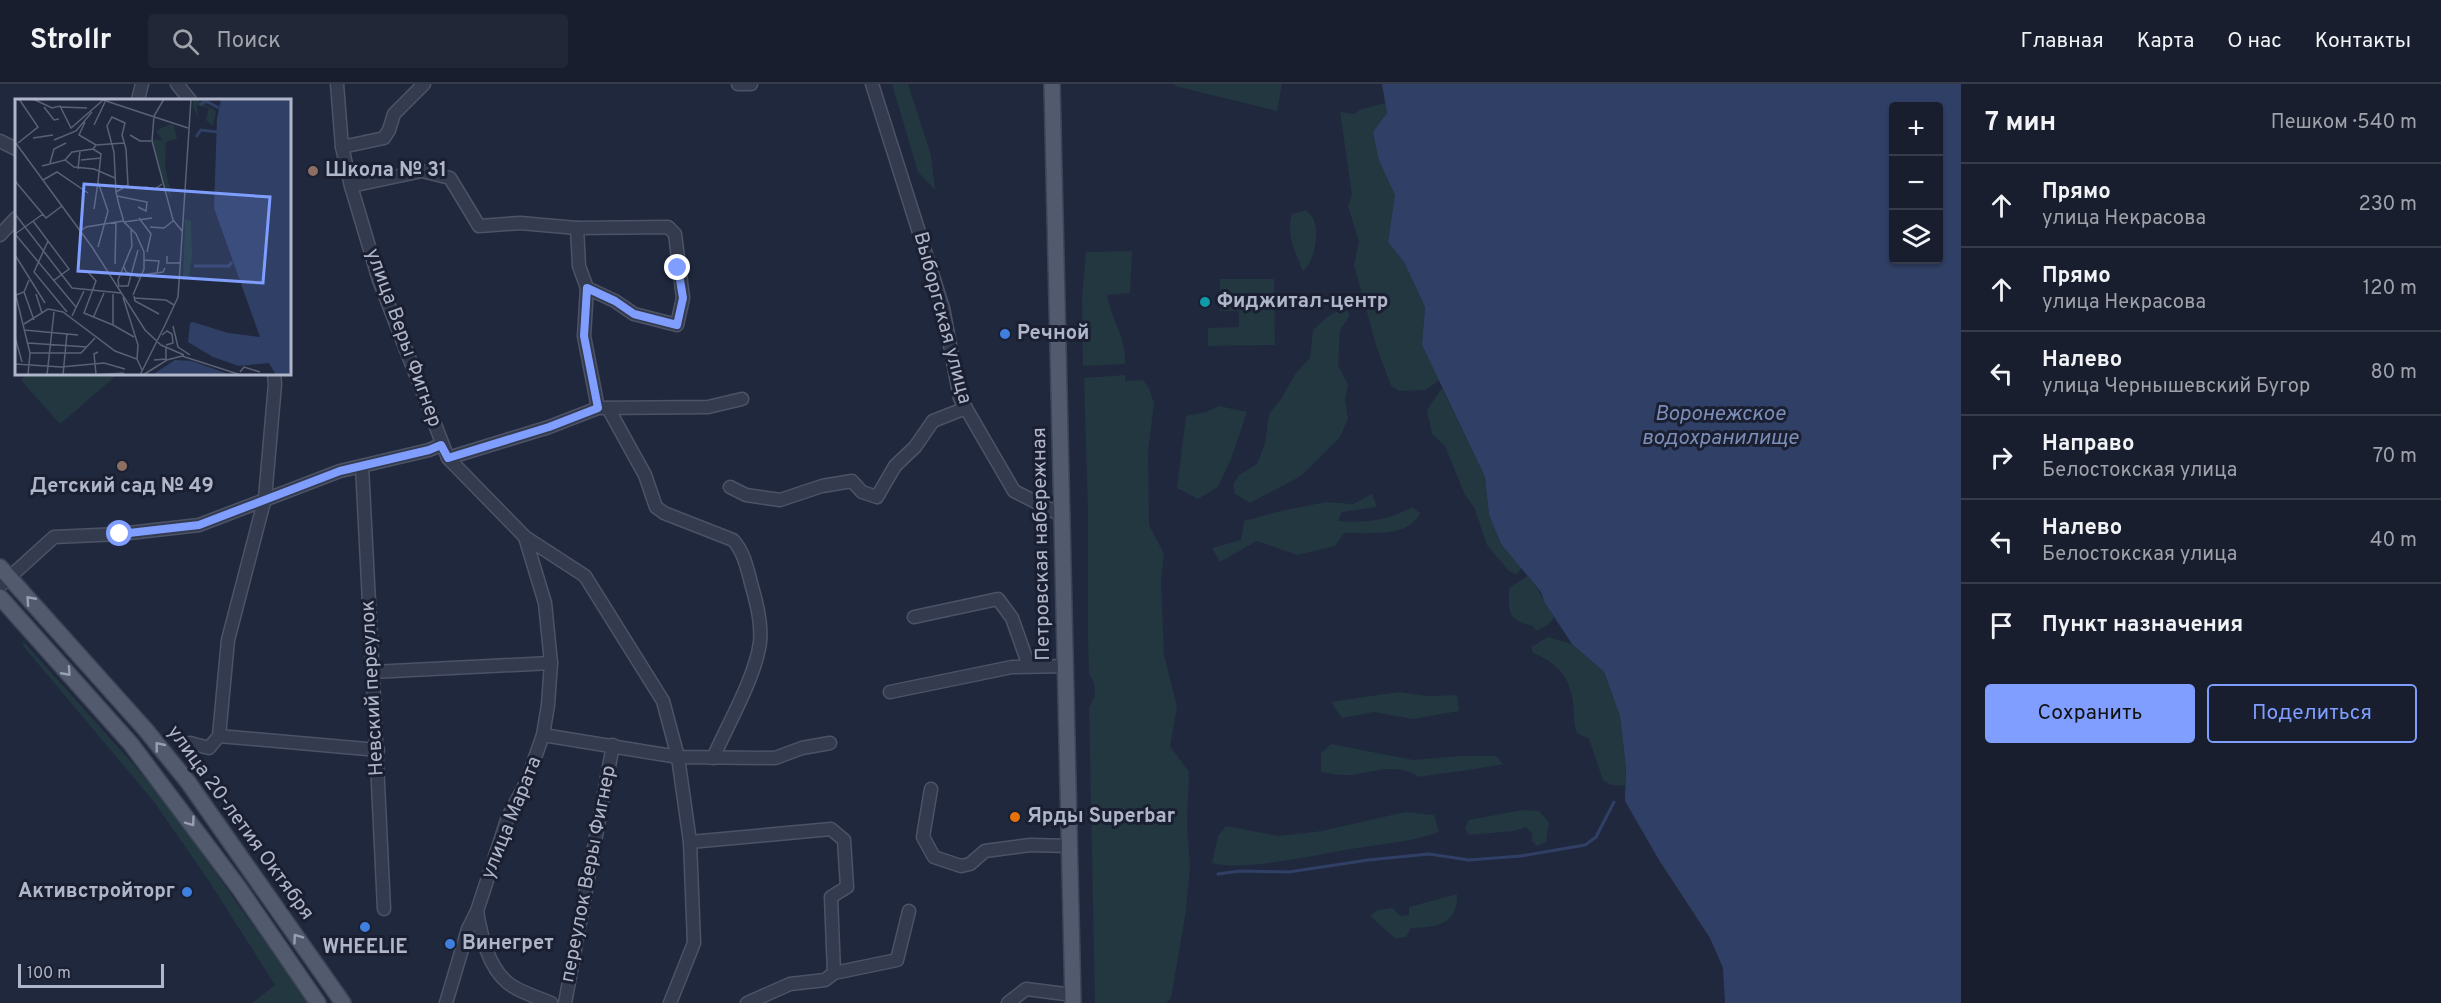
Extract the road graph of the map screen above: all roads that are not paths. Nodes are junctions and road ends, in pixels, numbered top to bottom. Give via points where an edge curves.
1 (142, 84) edge
2 (177, 84) edge
3 (337, 84) edge
4 (424, 84) edge
5 (738, 84) edge
6 (750, 84) edge
7 (872, 84) edge
8 (1052, 84) edge
9 (138, 99) edge
10 (189, 99) edge
11 (0, 141) edge
12 (342, 147) junction
13 (15, 148) edge
14 (351, 186) junction
15 (15, 219) edge
16 (577, 228) junction
17 (0, 235) edge
18 (587, 288) junction
19 (274, 375) edge
20 (742, 399) dead end
21 (603, 408) junction
22 (966, 408) junction
23 (441, 445) junction
24 (448, 458) junction
25 (362, 466) junction
26 (730, 487) dead end
27 (265, 498) junction
28 (1063, 516) junction
29 (525, 537) junction
30 (3, 576) edge
31 (0, 597) edge
32 (914, 617) dead end
33 (551, 663) junction
34 (1029, 666) junction
35 (1066, 666) junction
36 (372, 672) junction
37 (890, 692) dead end
38 (543, 735) junction
39 (219, 736) junction
40 (190, 743) dead end
41 (830, 743) dead end
42 (613, 745) junction
43 (378, 750) junction
44 (678, 757) junction
45 (713, 758) junction
46 (931, 789) dead end
47 (690, 842) junction
48 (1070, 846) junction
49 (384, 909) dead end
50 (477, 911) junction
51 (909, 911) dead end
52 (834, 973) junction
53 (1073, 999) edge
54 (318, 1003) edge
55 (343, 1003) edge
56 (446, 1003) edge
57 (550, 1003) edge
58 (565, 1003) edge
59 (670, 1003) edge
60 (747, 1003) edge
61 (1008, 1003) edge

1 - 9 street
2 - 10 street
3 - 12 street, улица Веры Фигнер
4 - 12 street via 394,114 384,138
5 - 6 street
7 - 22 street, Выборгская улица via 943,308 960,398
8 - 28 main road, Петровская набережная
11 - 13 street
12 - 14 street, улица Веры Фигнер
14 - 16 street via 422,171 450,177 479,226 519,223
14 - 23 street, улица Веры Фигнер via 379,280
15 - 17 street
16 - 18 street via 579,266
16 - 18 street via 668,227 675,234 683,298 677,325 634,314
18 - 21 street via 584,336
19 - 27 street
20 - 21 street via 708,407
21 - 24 street
21 - 45 street via 645,475 656,507 733,540 746,566 758,608 760,642 753,668
22 - 26 street via 933,421 896,466 877,497 862,492 852,481 780,500 746,495
22 - 28 street, Выборгская улица via 1014,491
23 - 24 street, улица Веры Фигнер
23 - 25 street
24 - 29 street, улица Веры Фигнер
25 - 27 street
25 - 36 street, Невский переулок
27 - 30 street via 199,525 54,537
27 - 39 street via 228,640
28 - 35 main road, Петровская набережная
29 - 33 street, улица Марата via 545,603
29 - 44 street, улица Веры Фигнер via 585,576 663,701
55 -> 30 main road, улица 20-летия Октября via 188,782 145,729
31 -> 54 main road, улица 20-летия Октября via 144,760
32 - 34 street via 998,599 1012,618
33 - 36 street
33 - 38 street, улица Марата
34 - 35 street
34 - 37 street
35 - 48 main road, Петровская набережная
36 - 43 street, Невский переулок
38 - 42 street
38 - 50 street, улица Марата via 508,818
39 - 40 street via 209,748
39 - 43 street
41 - 45 street via 775,758
42 - 44 street
42 - 58 street, переулок Веры Фигнер
43 - 49 street, Невский переулок
44 - 45 street
44 - 47 street, улица Веры Фигнер
46 - 48 street via 923,837 934,857 961,866 970,864 985,851 1030,845
47 - 52 street via 831,829 844,840 848,887 831,897
47 - 59 street, улица Веры Фигнер via 694,943
48 - 53 main road, Петровская набережная
50 - 56 street, улица Марата
50 - 57 street via 482,937 495,967 508,983
51 - 52 street via 897,960
52 - 60 street via 825,980 790,984
53 - 61 street via 1026,989

